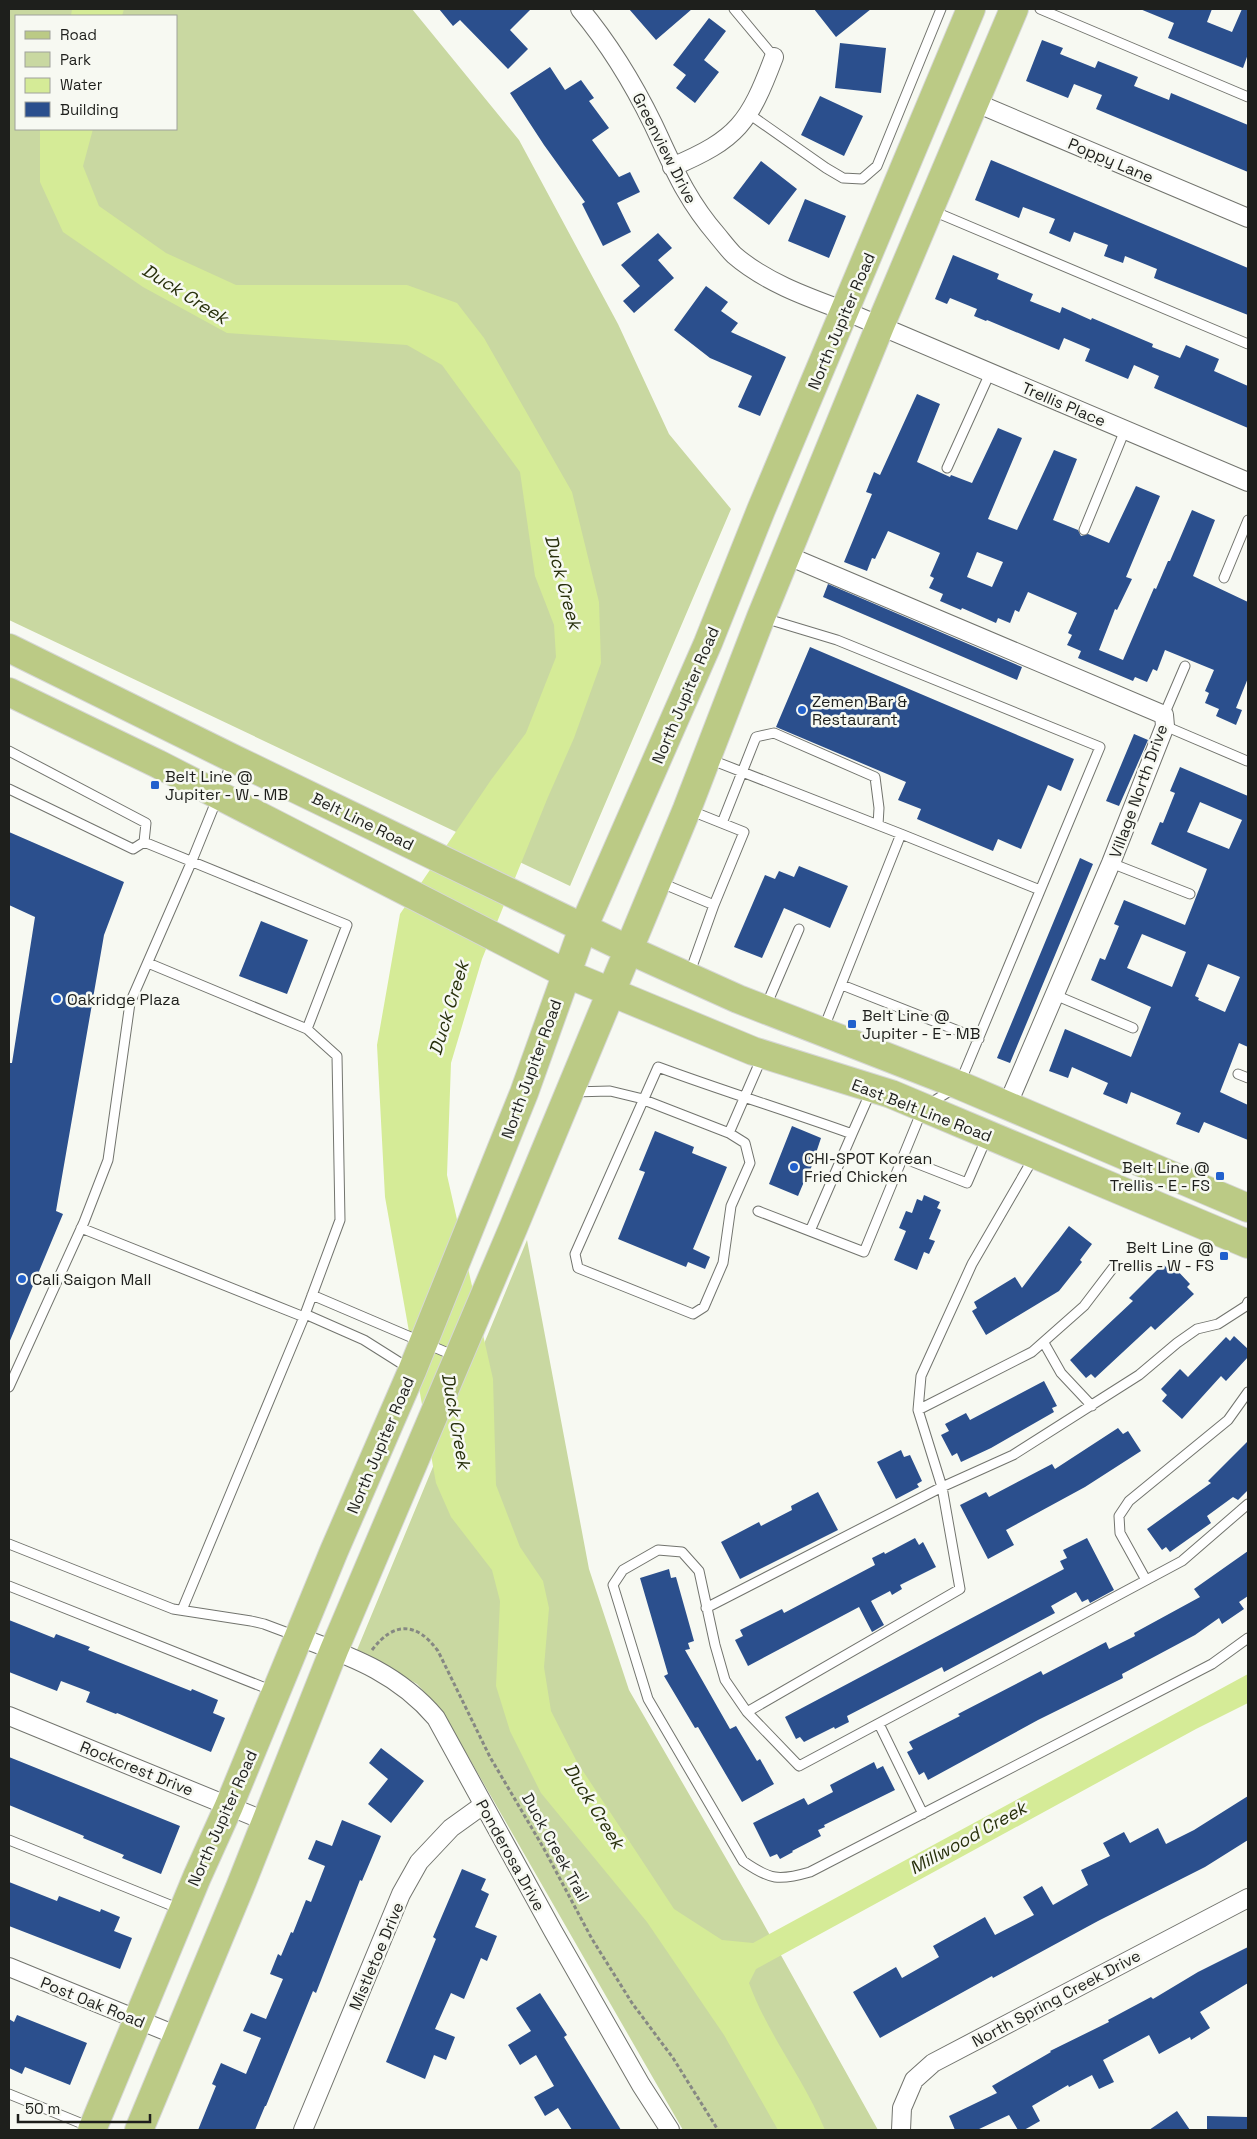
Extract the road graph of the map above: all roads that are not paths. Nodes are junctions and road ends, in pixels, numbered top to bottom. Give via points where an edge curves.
1 (580, 9) edge
2 (734, 9) edge
3 (941, 9) edge
4 (971, 9) edge
5 (1014, 9) edge
6 (1040, 9) edge
7 (774, 57) joint
8 (1248, 97) edge
9 (974, 102) junction
10 (749, 114) junction
11 (672, 168) junction
12 (930, 210) junction
13 (1248, 218) edge
14 (845, 311) junction
15 (880, 326) junction
16 (1248, 344) edge
17 (990, 373) junction
18 (1125, 430) junction
19 (947, 468) dead end
20 (1248, 482) edge
21 (1248, 520) edge
22 (1084, 530) dead end
23 (786, 555) junction
24 (1224, 578) dead end
25 (725, 601) junction
26 (761, 617) junction
27 (9, 648) edge
28 (1185, 666) dead end
29 (9, 692) edge
30 (1165, 721) junction
31 (9, 750) edge
32 (708, 758) junction
33 (234, 759) junction
34 (1247, 761) edge
35 (742, 772) junction
36 (9, 789) edge
37 (219, 795) junction
38 (687, 809) junction
39 (722, 823) junction
40 (878, 825) junction
41 (901, 834) junction
42 (144, 842) junction
43 (192, 863) junction
44 (1111, 863) junction
45 (656, 881) junction
46 (1040, 890) junction
47 (1190, 894) dead end
48 (714, 905) junction
49 (583, 928) junction
50 (799, 930) dead end
51 (627, 949) junction
52 (148, 963) junction
53 (565, 973) junction
54 (688, 976) junction
55 (842, 985) junction
56 (610, 993) junction
57 (1055, 995) junction
58 (765, 1009) junction
59 (1133, 1028) dead end
60 (307, 1029) junction
61 (822, 1032) junction
62 (979, 1039) junction
63 (763, 1054) junction
64 (1238, 1074) dead end
65 (1248, 1078) edge
66 (959, 1085) junction
67 (872, 1089) junction
68 (570, 1092) junction
69 (744, 1099) junction
70 (644, 1100) junction
71 (1007, 1106) junction
72 (923, 1108) junction
73 (729, 1133) junction
74 (852, 1134) junction
75 (988, 1135) junction
76 (1035, 1155) junction
77 (902, 1158) junction
78 (1248, 1208) edge
79 (758, 1212) dead end
80 (81, 1228) junction
81 (810, 1231) junction
82 (1248, 1244) edge
83 (1116, 1264) dead end
84 (312, 1294) junction
85 (1248, 1302) edge
86 (304, 1316) junction
87 (424, 1342) junction
88 (1044, 1343) junction
89 (458, 1357) junction
90 (412, 1371) junction
91 (9, 1387) edge
92 (1248, 1392) edge
93 (1092, 1406) junction
94 (918, 1410) junction
95 (942, 1486) junction
96 (1248, 1504) edge
97 (9, 1544) edge
98 (1146, 1580) junction
99 (9, 1586) edge
100 (706, 1608) junction
101 (182, 1610) junction
102 (299, 1637) junction
103 (1248, 1638) edge
104 (334, 1650) junction
105 (276, 1692) junction
106 (747, 1712) junction
107 (9, 1716) edge
108 (879, 1724) junction
109 (483, 1805) junction
110 (229, 1806) junction
111 (922, 1814) junction
112 (265, 1821) junction
113 (9, 1840) edge
114 (1248, 1898) edge
115 (183, 1910) junction
116 (9, 1968) edge
117 (137, 2020) junction
118 (178, 2036) junction
119 (9, 2094) edge
120 (92, 2129) edge
121 (139, 2130) edge
122 (303, 2130) edge
123 (670, 2130) edge
124 (901, 2130) edge

1 - 11 street, Greenview Drive via 600,33 628,78
2 - 7 lane
3 - 10 lane via 877,166 862,180 843,178 834,173
4 - 14 main road, North Jupiter Road
5 - 9 main road
6 - 8 lane
7 - 10 street
9 - 12 main road
9 - 13 street, Poppy Lane
10 - 11 street via 720,144
11 - 14 street, Greenview Drive via 698,213 734,255 765,276
12 - 15 main road
12 - 16 lane
14 - 15 street, Greenview Drive
14 - 25 main road, North Jupiter Road
15 - 17 street, Trellis Place
15 - 23 main road
17 - 18 street, Trellis Place
17 - 19 lane
18 - 20 street, Trellis Place
18 - 22 lane
21 - 24 lane
23 - 26 main road
23 - 30 street, Village North Drive
25 - 26 main road
25 - 49 main road, North Jupiter Road
26 - 32 main road
26 - 46 lane via 837,640 1100,747
27 - 33 main road, Belt Line Road
28 - 30 lane
29 - 37 main road
30 - 34 lane
30 - 44 street, Village North Drive
31 - 42 lane via 146,823
32 - 35 lane
32 - 38 main road
33 - 37 lane
33 - 49 main road, Belt Line Road
35 - 39 lane
35 - 40 lane
35 - 40 lane via 756,736 774,733 875,776
36 - 42 lane via 133,849
37 - 43 lane
37 - 53 main road
38 - 39 lane
38 - 45 main road
39 - 48 lane via 744,832
40 - 41 lane
41 - 46 lane
41 - 55 lane
42 - 43 lane
43 - 52 lane
43 - 60 lane via 347,925
44 - 47 lane
44 - 57 street, Village North Drive
45 - 48 lane
45 - 51 main road
46 - 62 lane
48 - 54 lane
49 - 51 main road
49 - 53 main road, North Jupiter Road
50 - 58 lane
51 - 54 main road
51 - 56 main road
52 - 60 lane
52 - 80 lane via 130,1004 108,1160
53 - 56 main road, East Belt Line Road
53 - 87 main road, North Jupiter Road via 515,1114
54 - 58 main road
55 - 61 lane
55 - 62 lane
56 - 63 main road, East Belt Line Road
56 - 68 main road
57 - 59 lane
57 - 71 street, Village North Drive
58 - 61 main road
60 - 84 lane via 337,1056 340,1220
61 - 66 main road
62 - 66 lane
63 - 67 main road, East Belt Line Road
63 - 69 lane
64 - 65 lane
66 - 71 main road
66 - 72 lane
67 - 72 main road, East Belt Line Road
67 - 74 lane
68 - 70 lane via 610,1091
68 - 89 main road
69 - 70 lane via 658,1067
69 - 73 lane
69 - 74 lane
70 - 73 lane
70 - 73 lane via 575,1254 578,1268 693,1314 704,1307 723,1264 731,1206 750,1163 745,1143
71 - 78 main road
72 - 75 main road, East Belt Line Road
72 - 77 lane
74 - 81 lane
75 - 76 main road, East Belt Line Road
75 - 77 lane via 967,1183
76 - 82 main road, East Belt Line Road
76 - 94 lane via 972,1264 921,1376
77 - 81 lane via 864,1252
79 - 81 lane
80 - 86 lane
80 - 91 lane
83 - 88 lane via 1084,1306
84 - 86 lane
84 - 87 lane
85 - 93 lane via 1218,1324 1197,1329 1139,1375
86 - 90 lane via 364,1340
86 - 101 lane
87 - 89 lane
87 - 90 main road, North Jupiter Road
88 - 93 lane via 1061,1373
88 - 94 lane
89 - 104 main road
90 - 102 main road, North Jupiter Road
92 - 98 lane via 1228,1420 1129,1501 1119,1516 1120,1533
93 - 95 lane via 1014,1455
94 - 95 lane
95 - 100 lane
95 - 106 lane via 960,1589
96 - 98 lane via 1182,1561
97 - 101 lane
98 - 108 lane
99 - 105 lane
100 - 106 lane via 725,1680
100 - 111 lane via 699,1571 682,1552 658,1550 623,1570 613,1585 648,1699 743,1861 762,1874 787,1879 810,1872
101 - 102 lane via 264,1624
102 - 104 street, Ponderosa Drive
102 - 105 main road, North Jupiter Road
103 - 111 lane via 1212,1664
104 - 109 street, Ponderosa Drive via 391,1677 420,1699 436,1718
104 - 112 main road
105 - 110 main road, North Jupiter Road
106 - 108 lane via 799,1766
107 - 110 street, Rockcrest Drive
108 - 111 lane
109 - 122 street, Mistletoe Drive via 451,1828 419,1862 401,1894
109 - 123 street, Ponderosa Drive via 636,2077
110 - 112 street, Rockcrest Drive
110 - 115 main road, North Jupiter Road
112 - 118 main road
113 - 115 lane
114 - 124 street, North Spring Creek Drive via 933,2063 914,2080 902,2108
115 - 117 main road, North Jupiter Road
116 - 117 street, Post Oak Road
117 - 118 street, Post Oak Road
117 - 120 main road, North Jupiter Road
118 - 121 main road
119 - 120 lane

